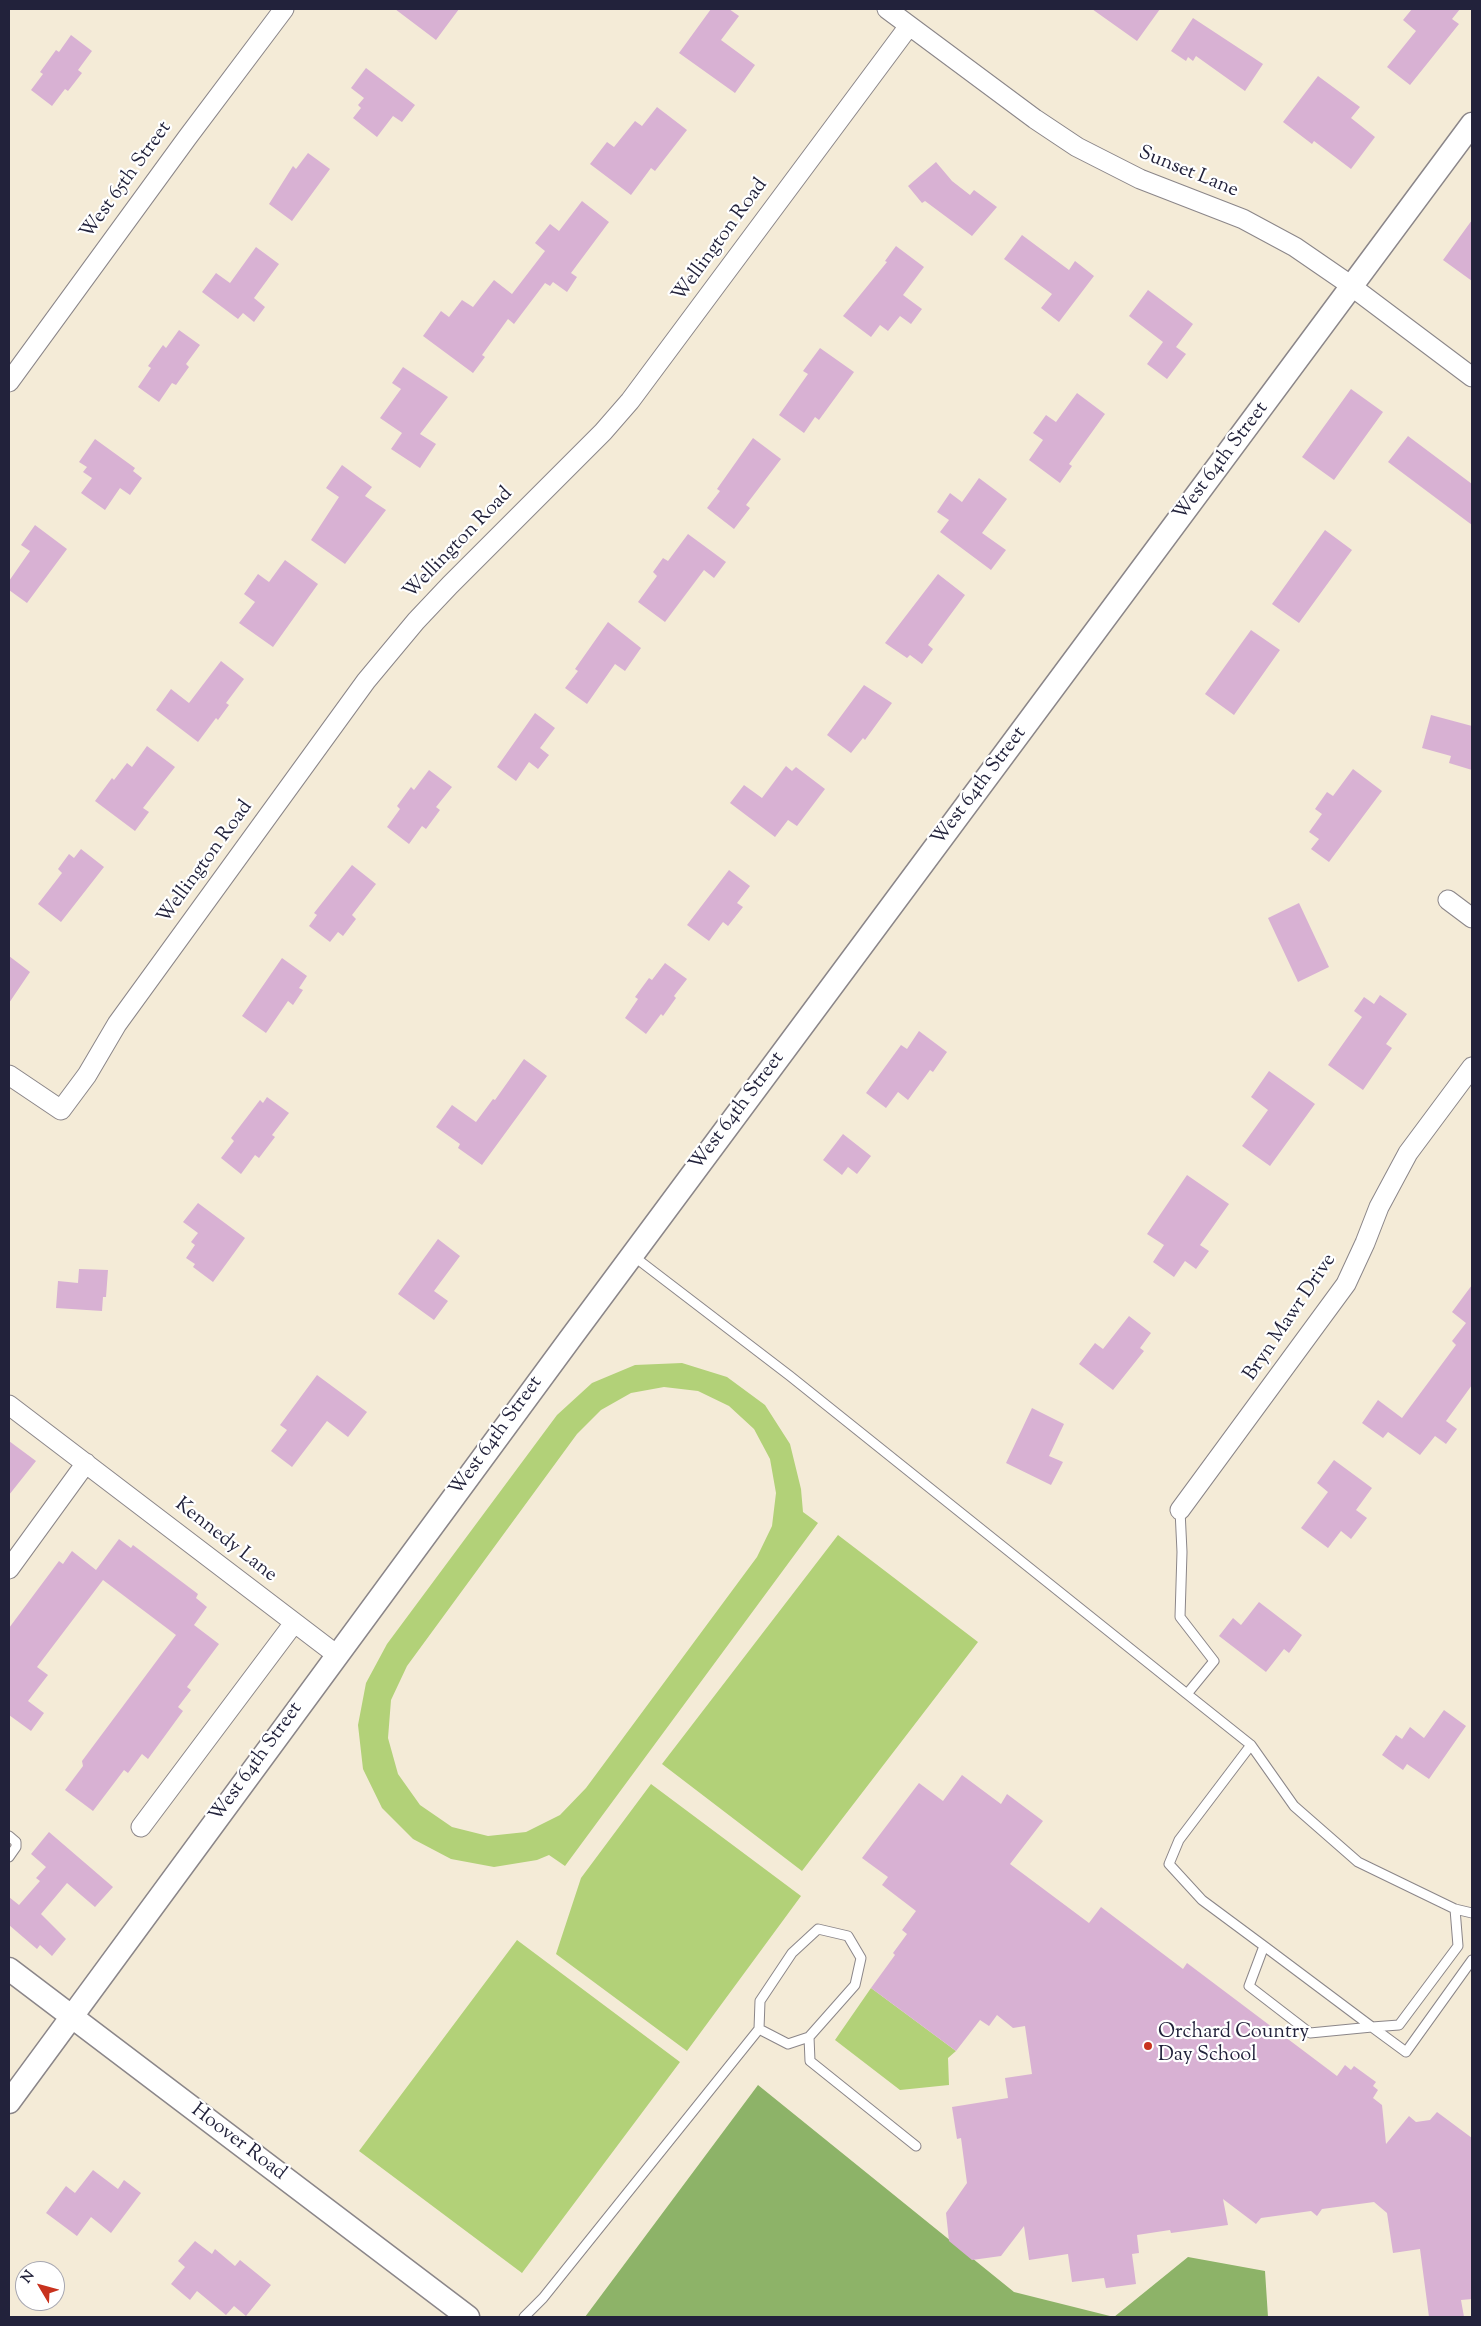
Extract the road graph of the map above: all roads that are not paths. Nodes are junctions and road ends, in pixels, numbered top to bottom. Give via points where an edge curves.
1 (284, 9) edge
2 (887, 9) edge
3 (909, 26) junction
4 (1472, 124) edge
5 (1352, 287) junction
6 (1472, 378) edge
7 (9, 382) edge
8 (1448, 900) dead end
9 (1472, 918) edge
10 (1472, 1067) edge
11 (9, 1075) edge
12 (632, 1255) junction
13 (9, 1404) edge
14 (86, 1463) junction
15 (1180, 1510) joint
16 (9, 1569) edge
17 (294, 1623) junction
18 (337, 1655) junction
19 (1187, 1694) junction
20 (1251, 1745) junction
21 (141, 1827) dead end
22 (9, 1836) edge
23 (9, 1857) edge
24 (1455, 1909) junction
25 (1472, 1913) edge
26 (1264, 1946) junction
27 (1472, 1960) edge
28 (9, 1968) edge
29 (71, 2017) junction
30 (1372, 2027) junction
31 (759, 2029) junction
32 (809, 2037) junction
33 (9, 2102) edge
34 (916, 2146) dead end
35 (468, 2317) edge
36 (524, 2317) edge

1 - 7 street, West 65th Street
2 - 3 street, Sunset Lane
3 - 5 street, Sunset Lane via 1077,147 1131,175 1260,228 1295,247
3 - 11 street, Wellington Road via 630,402 416,620 366,681 117,1024 87,1076 62,1110
4 - 5 street, West 64th Street
5 - 6 street, Sunset Lane
5 - 12 street, West 64th Street
8 - 9 street
10 - 15 street, Bryn Mawr Drive via 1408,1153 1379,1207 1346,1284
12 - 18 street, West 64th Street
12 - 19 lane via 790,1376
13 - 14 street, Kennedy Lane
14 - 16 street
14 - 17 street, Kennedy Lane
15 - 19 lane via 1180,1617 1214,1661
17 - 18 street, Kennedy Lane
17 - 21 street
18 - 29 street, West 64th Street
19 - 20 lane
20 - 24 lane via 1294,1806 1358,1862
20 - 26 lane via 1179,1840 1169,1864 1202,1900
22 - 23 lane via 16,1842 16,1847
24 - 25 lane
24 - 30 lane via 1458,1946 1399,2025
26 - 30 lane
26 - 30 lane via 1248,1986 1310,2033
27 - 30 lane via 1406,2052
28 - 29 street, Hoover Road
29 - 33 street, West 64th Street
29 - 35 street, Hoover Road
31 - 32 lane via 788,2044
31 - 32 lane via 760,2001 792,1953 818,1929 848,1936 861,1958 855,1985
31 - 36 lane
32 - 34 lane via 810,2061

